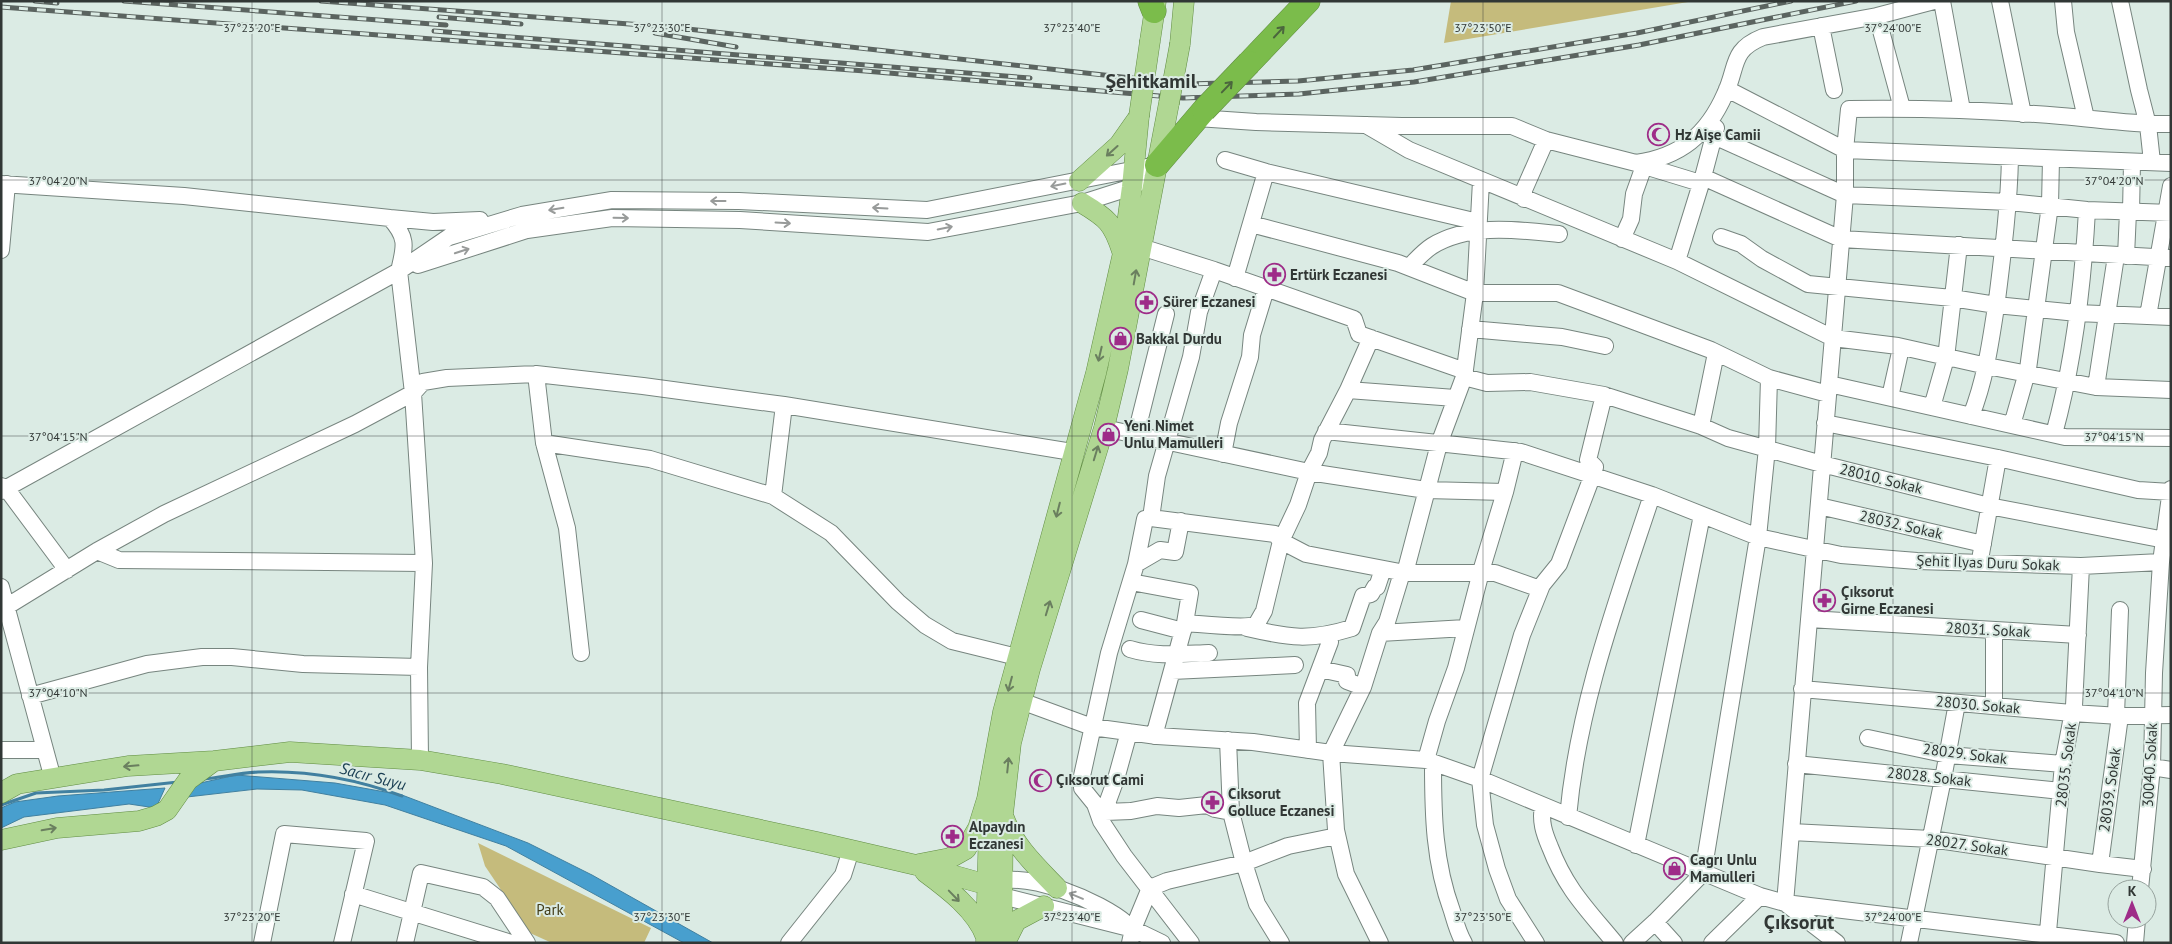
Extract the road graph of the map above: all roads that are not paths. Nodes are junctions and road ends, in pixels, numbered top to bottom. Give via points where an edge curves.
1 (1184, 1) edge
2 (1308, 1) edge
3 (1934, 1) edge
4 (1942, 1) edge
5 (2000, 1) edge
6 (2063, 1) edge
7 (2120, 1) edge
8 (1154, 5) edge
9 (1877, 16) junction
10 (1821, 26) junction
11 (1834, 90) dead end
12 (1726, 92) junction
13 (1902, 108) junction
14 (1962, 110) junction
15 (1200, 114) junction
16 (2023, 114) junction
17 (1139, 116) junction
18 (2086, 118) junction
19 (2171, 124) edge
20 (1366, 125) junction
21 (2148, 125) junction
22 (1714, 136) junction
23 (1546, 140) junction
24 (1845, 150) junction
25 (2010, 158) junction
26 (2051, 159) junction
27 (1225, 160) dead end
28 (2132, 162) junction
29 (2152, 162) junction
30 (2171, 163) edge
31 (1640, 164) junction
32 (1157, 165) junction
33 (1266, 172) junction
34 (1703, 177) junction
35 (1133, 179) junction
36 (1079, 181) junction
37 (1481, 181) junction
38 (4, 184) edge
39 (2171, 186) edge
40 (1845, 195) junction
41 (1524, 199) junction
42 (2009, 202) junction
43 (1082, 203) junction
44 (2050, 205) junction
45 (2087, 210) junction
46 (2130, 212) junction
47 (2169, 213) edge
48 (522, 214) junction
49 (390, 218) junction
50 (1251, 224) junction
51 (1478, 227) junction
52 (1559, 234) dead end
53 (1721, 237) dead end
54 (1622, 239) junction
55 (1841, 239) junction
56 (1959, 245) junction
57 (2004, 248) junction
58 (1, 250) edge
59 (1132, 250) junction
60 (2043, 250) junction
61 (2085, 254) junction
62 (2121, 256) junction
63 (2165, 258) edge
64 (1677, 261) junction
65 (1409, 267) junction
66 (1214, 270) junction
67 (399, 271) junction
68 (1235, 278) junction
69 (1836, 288) junction
70 (1266, 289) junction
71 (1475, 294) junction
72 (1952, 298) junction
73 (1996, 305) junction
74 (2036, 308) junction
75 (2077, 313) junction
76 (1166, 314) dead end
77 (2106, 315) junction
78 (2148, 316) junction
79 (2171, 318) edge
80 (1470, 329) junction
81 (1370, 338) junction
82 (1833, 338) junction
83 (1605, 346) dead end
84 (1901, 348) junction
85 (1716, 353) junction
86 (1946, 358) junction
87 (1987, 366) junction
88 (536, 374) junction
89 (1464, 374) junction
90 (2027, 374) junction
91 (1769, 378) junction
92 (2068, 382) junction
93 (2096, 386) junction
94 (1828, 389) junction
95 (1348, 390) junction
96 (2171, 390) edge
97 (413, 393) junction
98 (1604, 395) junction
99 (1890, 397) junction
100 (1455, 398) junction
101 (784, 405) junction
102 (1932, 407) junction
103 (1971, 416) junction
104 (1826, 423) junction
105 (2012, 425) junction
106 (1701, 426) junction
107 (1104, 428) junction
108 (1326, 431) junction
109 (1136, 434) junction
110 (2054, 434) junction
111 (2171, 438) edge
112 (1166, 441) junction
113 (544, 443) junction
114 (1439, 444) junction
115 (1767, 448) junction
116 (1072, 452) junction
117 (1515, 452) junction
118 (1223, 454) junction
119 (1998, 458) junction
120 (1822, 464) junction
121 (1309, 472) junction
122 (1592, 474) junction
123 (3, 488) edge
124 (1426, 490) junction
125 (2171, 491) edge
126 (1505, 492) junction
127 (1652, 495) junction
128 (773, 496) junction
129 (1819, 506) junction
130 (1989, 506) junction
131 (1702, 515) junction
132 (1151, 518) junction
133 (1181, 521) junction
134 (1758, 537) junction
135 (2165, 540) junction
136 (1281, 541) junction
137 (1982, 544) junction
138 (1816, 549) junction
139 (97, 551) junction
140 (1979, 562) junction
141 (2161, 562) junction
142 (424, 563) junction
143 (1136, 564) junction
144 (2081, 566) junction
145 (1383, 569) junction
146 (67, 570) junction
147 (1405, 573) junction
148 (1481, 573) junction
149 (1131, 582) junction
150 (1, 587) edge
151 (1540, 589) junction
152 (4, 608) edge
153 (2120, 610) dead end
154 (1809, 619) junction
155 (1141, 620) dead end
156 (1184, 627) junction
157 (1247, 628) junction
158 (1466, 628) junction
159 (1994, 630) junction
160 (1380, 633) junction
161 (1329, 635) junction
162 (2078, 635) junction
163 (1130, 649) dead end
164 (1209, 653) dead end
165 (581, 654) dead end
166 (1017, 657) junction
167 (1174, 663) junction
168 (1295, 665) dead end
169 (419, 667) junction
170 (1320, 669) junction
171 (1363, 687) junction
172 (1802, 689) junction
173 (30, 696) junction
174 (1020, 701) junction
175 (1957, 703) junction
176 (1994, 706) junction
177 (2072, 713) junction
178 (2153, 714) junction
179 (2171, 715) edge
180 (2118, 716) junction
181 (1092, 726) junction
182 (1128, 732) junction
183 (1154, 736) junction
184 (1868, 738) dead end
185 (1228, 740) junction
186 (1, 750) edge
187 (45, 750) junction
188 (1308, 750) junction
189 (1331, 753) junction
190 (1948, 754) junction
191 (420, 760) junction
192 (214, 761) junction
193 (1430, 762) junction
194 (1796, 764) junction
195 (2064, 764) junction
196 (154, 765) junction
197 (2152, 767) junction
198 (2171, 770) edge
199 (53, 779) junction
200 (1480, 779) junction
201 (1943, 779) junction
202 (990, 785) junction
203 (2061, 791) junction
204 (1, 793) edge
205 (178, 793) junction
206 (1544, 806) junction
207 (1231, 812) junction
208 (1003, 814) junction
209 (1103, 817) junction
210 (1568, 817) junction
211 (1791, 832) junction
212 (1337, 836) junction
213 (1931, 839) junction
214 (1, 840) edge
215 (1636, 845) junction
216 (850, 850) junction
217 (2056, 857) junction
218 (1244, 862) junction
219 (2100, 864) junction
220 (916, 865) junction
221 (2143, 869) junction
222 (1703, 873) junction
223 (2142, 879) edge
224 (997, 887) junction
225 (1057, 888) junction
226 (1150, 888) junction
227 (353, 894) junction
228 (1760, 896) junction
229 (1785, 903) junction
230 (1044, 906) junction
231 (413, 912) junction
232 (1915, 919) junction
233 (1655, 922) junction
234 (2136, 929) edge
235 (1131, 936) edge
236 (2047, 938) edge
237 (995, 941) edge
238 (262, 943) edge
239 (342, 943) edge
240 (405, 943) edge
241 (511, 943) edge
242 (527, 943) edge
243 (790, 943) edge
244 (1162, 943) edge
245 (1191, 943) edge
246 (1281, 943) edge
247 (1380, 943) edge
248 (1464, 943) edge
249 (1536, 943) edge
250 (1615, 943) edge
251 (1632, 943) edge
252 (1674, 943) edge
253 (1712, 943) edge
254 (1837, 943) edge
255 (1909, 943) edge
256 (2116, 943) edge
257 (2135, 943) edge

1 - 32 main road, bridge via 1180,44
15 -> 2 highway, bridge
3 - 9 street
4 - 14 street
5 - 16 street
6 - 18 street via 2066,32
7 - 21 street
8 - 17 main road, bridge
9 - 10 street
9 - 13 street
10 - 11 street
10 - 12 street via 1750,42 1741,49
12 - 22 street
12 - 24 street
12 - 31 street via 1706,128 1687,144
13 - 14 street
13 - 24 street via 1849,108
14 - 16 street
15 - 20 street via 1256,122
15 - 32 highway
16 - 18 street
17 - 35 main road
17 -> 36 main road via 1119,145
18 - 21 street
19 - 21 street
20 - 23 street via 1512,126
20 - 37 street via 1409,150
21 - 29 street
22 - 34 street
22 - 40 street
23 - 31 street
23 - 41 street via 1524,190
24 - 25 street
24 - 40 street
25 - 26 street
25 - 42 street
26 - 28 street
26 - 44 street
27 - 33 street
28 - 29 street
28 - 46 street
29 - 30 street
31 - 34 street via 1697,182
31 - 54 street via 1631,219
32 - 35 street via 1149,176
32 - 59 main road
33 - 50 street
33 - 51 street
34 - 55 street
34 - 64 street
35 - 36 street via 1109,173
35 - 43 street
35 - 59 main road
36 -> 48 street via 927,210 738,201 612,200
37 - 41 street
37 - 51 street
38 - 49 street via 184,196
38 - 58 street
39 - 47 street
40 - 42 street
40 - 55 street
41 - 54 street
42 - 44 street
42 - 57 street
43 - 59 main road via 1103,215
67 -> 43 street via 527,230 612,218 740,220 928,232
44 - 45 street
44 - 60 street
45 - 46 street
45 - 61 street
46 - 47 street
46 - 62 street
47 - 63 street
48 - 49 street via 457,222
48 - 67 street via 449,237
49 - 67 street via 402,232 404,251
50 - 65 street
50 - 68 street
51 - 52 street
51 - 65 street via 1430,247
51 - 71 street
53 - 69 street via 1741,244 1808,284
54 - 64 street
55 - 56 street
55 - 69 street
56 - 57 street
56 - 72 street
57 - 60 street
57 - 73 street
59 - 66 street
107 -> 59 main road via 1118,369
59 -> 116 main road
60 - 61 street
60 - 74 street
61 - 62 street
61 - 75 street
62 - 63 street
62 - 77 street
63 - 78 street
64 - 82 street
65 - 71 street
66 - 68 street
66 - 112 street via 1199,312 1191,357
67 - 97 street
67 - 123 street
68 - 70 street
69 - 72 street
69 - 82 street
70 - 81 street via 1354,319 1359,334
70 - 118 street
71 - 80 street
71 - 85 street via 1558,293
72 - 73 street
72 - 86 street
73 - 74 street
73 - 87 street
74 - 75 street
74 - 90 street
75 - 77 street
75 - 92 street
76 - 109 street
77 - 78 street
77 - 93 street
78 - 79 street
80 - 83 street via 1562,337
80 - 89 street
81 - 89 street, 28010. Sokak
81 - 95 street
82 - 84 street
82 - 94 street
84 - 86 street
84 - 99 street
85 - 91 street
85 - 106 street
86 - 87 street
86 - 102 street
87 - 90 street
87 - 103 street
88 - 97 street via 447,378 423,382
88 - 101 street
88 - 113 street
89 - 98 street, 28010. Sokak via 1487,383 1530,382
89 - 100 street
90 - 92 street
90 - 105 street
91 - 94 street
91 - 115 street
92 - 93 street
92 - 110 street
93 - 96 street
94 - 99 street
94 - 104 street
95 - 100 street
95 - 108 street
97 - 139 street via 355,424 164,514
97 - 142 street
98 - 106 street, 28010. Sokak
98 - 122 street via 1588,460 1595,467
99 - 102 street
100 - 114 street
101 - 116 street
101 - 128 street
102 - 103 street
103 - 105 street
104 - 119 street
104 - 120 street
105 - 110 street
106 - 115 street, 28010. Sokak via 1728,438
107 - 109 street
174 -> 107 main road
108 - 114 street, Şehit İlyas Duru Sokak
108 - 121 street
109 - 112 street
110 - 111 street via 2065,437
112 - 118 street
112 - 132 street
113 - 128 street via 650,459
113 - 165 street via 567,528
114 - 117 street, Şehit İlyas Duru Sokak
114 - 124 street
115 - 120 street, 28010. Sokak
115 - 134 street
116 -> 166 main road
117 - 122 street, Şehit İlyas Duru Sokak
117 - 126 street
118 - 121 street
119 - 125 street via 2138,490
119 - 130 street
120 - 129 street
120 - 130 street, 28010. Sokak
121 - 124 street
121 - 136 street
122 - 127 street, Şehit İlyas Duru Sokak
122 - 151 street via 1559,564
123 - 146 street
124 - 126 street
124 - 147 street
125 - 135 street, 30040. Sokak
126 - 148 street
127 - 131 street, Şehit İlyas Duru Sokak
127 - 210 street via 1601,650 1579,733
128 - 166 street via 831,533 925,625 952,641
129 - 137 street, 28032. Sokak
129 - 138 street
130 - 135 street, 28010. Sokak
130 - 137 street
131 - 134 street, Şehit İlyas Duru Sokak
131 - 215 street
132 - 133 street
132 - 143 street via 1145,518
133 - 136 street via 1275,534
133 - 143 street via 1175,552 1160,550
134 - 138 street, Şehit İlyas Duru Sokak
134 - 222 street
135 - 141 street, 30040. Sokak
136 - 145 street via 1306,554
136 - 157 street via 1264,611 1256,625
137 - 140 street
138 - 140 street, Şehit İlyas Duru Sokak via 1841,555
138 - 154 street
139 - 142 street via 119,560
139 - 146 street
140 - 144 street, Şehit İlyas Duru Sokak
141 - 144 street, Şehit İlyas Duru Sokak
141 - 178 street, 30040. Sokak
142 - 169 street
143 - 149 street
144 - 162 street, 28035. Sokak
145 - 147 street
145 - 161 street via 1377,587 1371,594 1363,596 1352,628
146 - 152 street
147 - 148 street
147 - 160 street via 1401,576 1387,622
148 - 151 street via 1495,573
148 - 158 street
149 - 156 street via 1190,593
149 - 181 street via 1109,653
150 - 152 street
151 - 200 street via 1522,635
152 - 173 street
153 - 180 street, 28039. Sokak
154 - 159 street, 28031. Sokak
154 - 172 street
155 - 156 street
156 - 157 street via 1236,625
156 - 167 street
157 - 161 street via 1281,636
158 - 160 street
158 - 193 street via 1456,668 1436,721
159 - 162 street, 28031. Sokak
159 - 176 street
160 - 171 street
161 - 170 street via 1330,642
162 - 177 street, 28035. Sokak
163 - 167 street
164 - 167 street
166 -> 202 main road
167 - 168 street
167 - 183 street
169 - 173 street via 202,657 147,664
169 - 191 street
170 - 171 street via 1347,675 1347,681
170 - 188 street via 1307,703
171 - 189 street
172 - 175 street, 28030. Sokak
172 - 194 street
173 - 187 street
174 - 181 street
208 -> 174 main road via 1011,742
175 - 176 street, 28030. Sokak
175 - 190 street
176 - 177 street, 28030. Sokak
177 - 180 street, 28030. Sokak
177 - 195 street, 28035. Sokak
178 - 179 street, 28030. Sokak
178 - 180 street, 28030. Sokak
178 - 197 street, 30040. Sokak
180 - 219 street, 28039. Sokak
181 - 182 street
181 - 209 street via 1082,788
182 - 183 street
182 - 209 street
183 - 185 street
184 - 190 street, 28029. Sokak
185 - 188 street
185 - 207 street
186 - 187 street
187 - 199 street
188 - 189 street
189 - 193 street
189 - 212 street
190 - 195 street, 28029. Sokak
190 - 201 street
191 - 192 main road via 290,752
191 - 216 main road via 502,774
192 - 196 main road
192 - 205 main road via 188,780
193 - 200 street
193 - 248 street via 1439,872
194 - 201 street, 28028. Sokak
194 - 211 street
195 - 203 street, 28035. Sokak
196 -> 199 main road via 128,766
196 - 205 main road via 175,781
197 - 198 street
197 - 221 street, 30040. Sokak
199 - 204 main road via 17,784
200 - 206 street
200 - 249 street via 1485,825 1497,869 1508,899
201 - 203 street, 28028. Sokak
201 - 213 street
202 - 220 main road via 978,828 966,850 950,858
202 - 224 main road
203 - 217 street, 28035. Sokak
214 -> 205 main road via 57,828 140,821 167,810
206 - 210 street
206 - 250 street via 1541,818 1559,870 1574,896
207 - 209 street via 1206,805 1157,806
207 - 218 street
208 - 224 main road
208 - 225 main road via 1010,834 1022,852
209 - 226 street via 1124,856
210 - 215 street
211 - 213 street, 28027. Sokak
211 - 229 street
212 - 218 street via 1288,846
212 - 247 street via 1346,874
213 - 217 street, 28027. Sokak
213 - 232 street
215 - 222 street
216 - 220 main road
216 - 243 street via 842,875
217 - 219 street, 28027. Sokak
217 - 236 street, 28035. Sokak
218 - 226 street
218 - 246 street via 1257,904
219 - 221 street, 28027. Sokak
220 - 224 main road
220 -> 237 main road via 946,888
221 - 223 street, 30040. Sokak
222 - 228 street
222 - 233 street
224 - 225 street
224 - 230 street
224 - 237 main road
235 -> 225 street via 1114,913
226 - 235 street
226 - 245 street
227 - 231 street
227 - 238 street via 366,841 284,834
227 - 239 street
228 - 229 street
228 - 253 street
229 - 232 street
229 - 254 street
230 - 235 street
230 - 237 main road via 1016,921
231 - 240 street
231 - 241 street
231 - 242 street via 421,873 483,887 497,898
232 - 236 street
232 - 255 street
233 - 251 street
233 - 252 street
234 - 257 street
235 - 244 street
236 - 256 street

